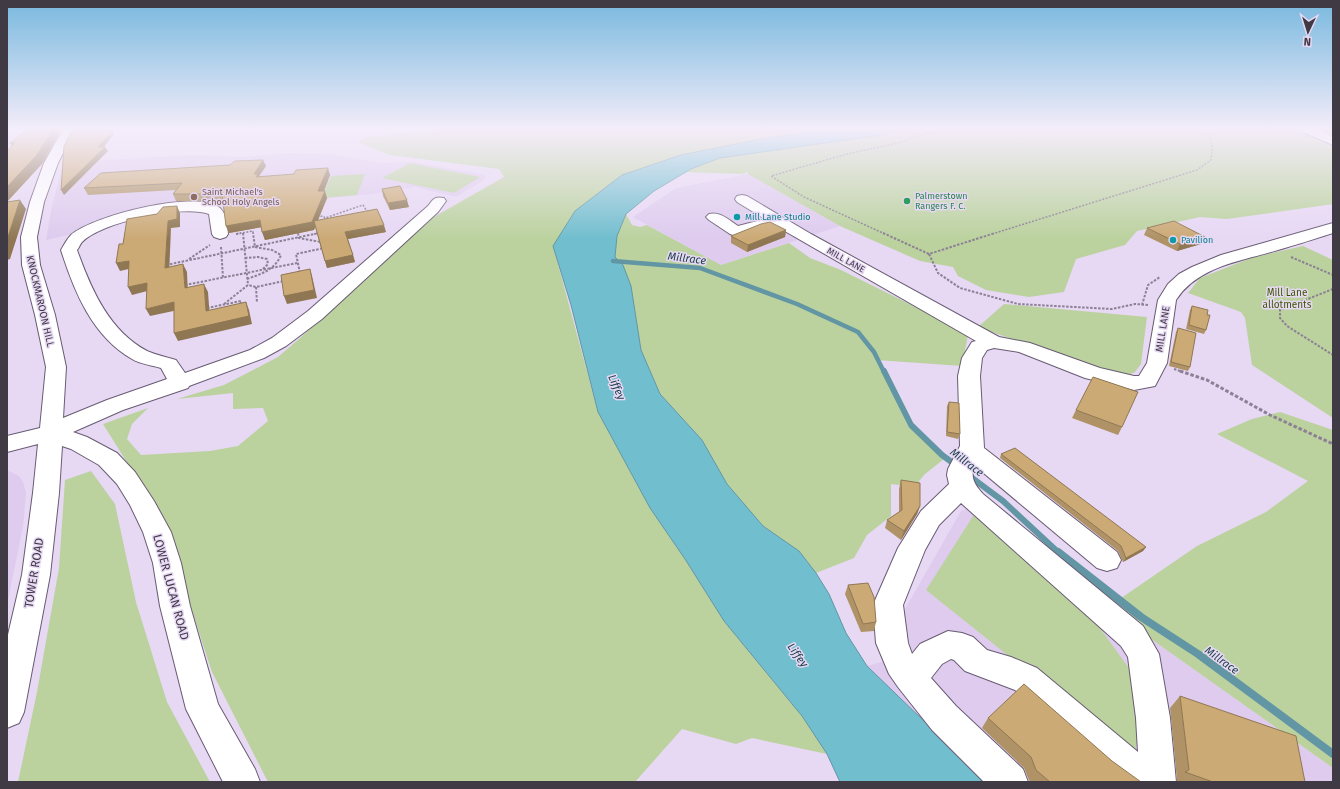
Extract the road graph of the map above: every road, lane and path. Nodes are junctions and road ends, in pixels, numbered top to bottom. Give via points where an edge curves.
1 (50, 166) edge
2 (806, 166) edge
3 (1203, 166) edge
4 (742, 200) dead end
5 (439, 201) dead end
6 (368, 214) edge
7 (316, 217) edge
8 (714, 217) dead end
9 (777, 221) junction
10 (296, 227) edge
11 (309, 228) edge
12 (1333, 228) edge
13 (252, 231) edge
14 (325, 232) edge
15 (243, 233) edge
16 (310, 235) junction
17 (220, 236) junction
18 (299, 238) junction
19 (322, 242) edge
20 (256, 247) junction
21 (330, 247) edge
22 (1270, 247) junction
23 (244, 249) junction
24 (222, 254) junction
25 (929, 254) junction
26 (245, 258) junction
27 (187, 260) junction
28 (297, 263) junction
29 (165, 265) edge
30 (273, 268) junction
31 (262, 270) junction
32 (247, 273) junction
33 (1333, 275) edge
34 (224, 278) junction
35 (300, 278) edge
36 (247, 279) junction
37 (286, 281) edge
38 (248, 285) junction
39 (184, 286) edge
40 (256, 287) junction
41 (1333, 289) edge
42 (257, 303) dead end
43 (224, 304) junction
44 (203, 309) edge
45 (1166, 310) junction
46 (242, 312) edge
47 (993, 342) junction
48 (1333, 354) edge
49 (1157, 363) junction
50 (180, 383) junction
51 (51, 423) junction
52 (7, 437) edge
53 (7, 444) edge
54 (1333, 444) edge
55 (964, 468) junction
56 (1107, 560) dead end
57 (909, 676) junction
58 (7, 712) edge
59 (242, 782) edge
60 (1010, 782) edge
61 (1149, 782) edge
62 (1158, 782) edge

1 - 51 street, KNOCKMAROON HILL via 37,202 29,237 31,265 56,367
2 - 25 path via 771,176 804,198
3 - 25 path via 1197,170
4 - 9 street, MILL LANE
5 - 50 street via 315,315 279,342 257,354
6 - 7 path via 364,205 324,218
8 - 9 street via 736,231
9 - 47 street, MILL LANE
10 - 18 path
11 - 16 path
12 - 22 street, MILL LANE
13 - 20 path
14 - 16 path
15 - 23 path
16 - 18 path
17 - 24 path
17 - 27 path
17 - 50 street via 218,215 213,210 202,206 162,209 133,215 93,229 77,238 69,250 76,273 101,321 140,355 169,364
18 - 19 path
18 - 20 path
20 - 23 path
20 - 30 path via 278,251 281,255 280,260
21 - 28 path via 296,254
22 - 33 path
22 - 45 street, MILL LANE via 1204,267 1188,276 1171,291
23 - 24 path
23 - 26 path
24 - 27 path
24 - 34 path
25 - 45 path via 938,273 960,288 1018,304 1112,309 1135,304
26 - 31 path via 267,259 268,264
26 - 32 path
27 - 29 path
28 - 30 path
28 - 35 path
30 - 31 path
30 - 36 path
31 - 32 path
32 - 34 path
32 - 36 path
34 - 39 path
36 - 38 path
37 - 40 path
38 - 40 path
38 - 43 path
40 - 42 path
41 - 48 path via 1280,310 1280,318 1287,326
43 - 44 path
43 - 46 path via 240,301
45 - 49 street, MILL LANE
47 - 49 street, MILL LANE via 1022,347 1093,373 1134,383 1147,381
47 - 55 street via 978,346 972,358
49 - 54 path via 1207,380 1270,415
50 - 51 street
51 - 52 street
51 - 53 street
51 - 58 street, TOWER ROAD via 36,575
51 - 59 street, LOWER LUCAN ROAD via 108,459 126,478 141,501 157,532 203,709
55 - 56 street via 975,453
55 - 57 street via 912,548 888,605 892,643 900,664
55 - 62 street via 974,501 1132,636 1143,654 1153,718
57 - 60 street via 944,718
57 - 61 street via 923,665 930,654 948,645 962,646 976,661 1026,679 1117,758

